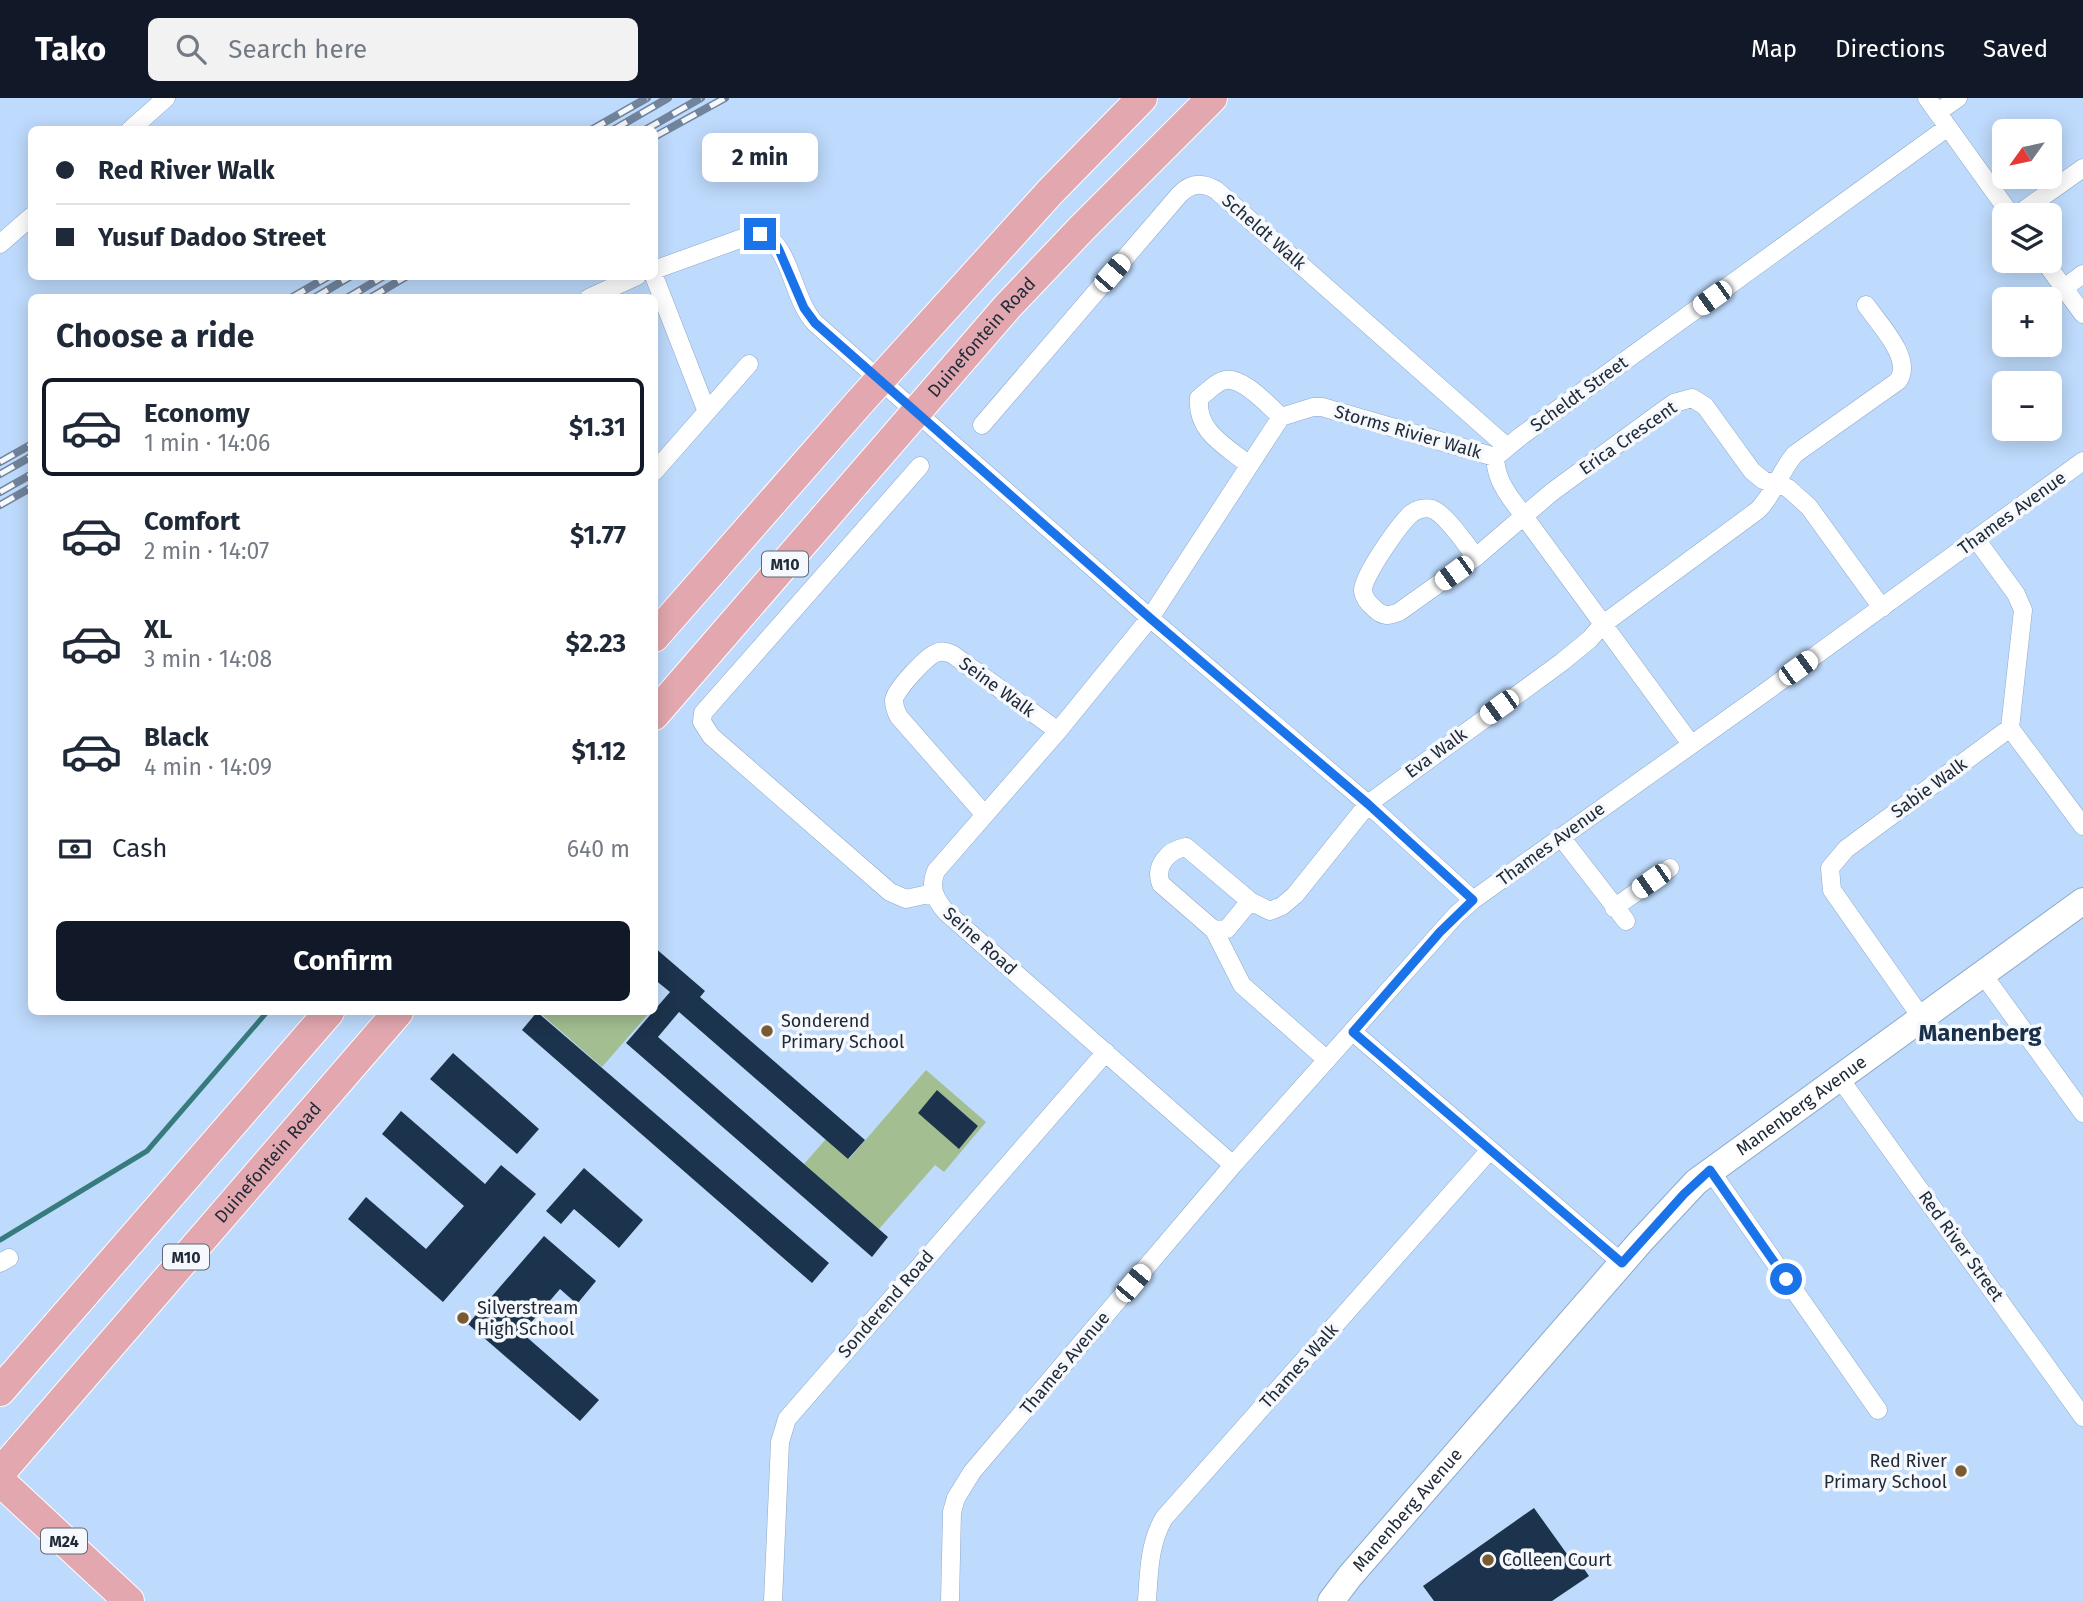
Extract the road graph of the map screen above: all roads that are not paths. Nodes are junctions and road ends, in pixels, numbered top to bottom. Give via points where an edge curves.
1 (166, 98) edge
2 (1142, 98) edge
3 (1212, 98) edge
4 (1958, 98) edge
5 (1938, 112) edge
6 (134, 126) edge
7 (2083, 168) edge
8 (2002, 203) edge
9 (2034, 203) edge
10 (28, 220) edge
11 (0, 244) edge
12 (658, 269) edge
13 (2053, 273) edge
14 (2083, 274) edge
15 (627, 280) edge
16 (656, 280) edge
17 (2064, 288) junction
18 (598, 294) edge
19 (1866, 304) dead end
20 (2083, 314) edge
21 (749, 364) dead end
22 (880, 380) junction
23 (707, 412) junction
24 (916, 413) junction
25 (1281, 417) junction
26 (982, 425) dead end
27 (1501, 452) junction
28 (2083, 461) edge
29 (1249, 465) junction
30 (920, 466) dead end
31 (658, 467) edge
32 (1776, 485) junction
33 (1524, 516) junction
34 (1976, 539) junction
35 (1476, 557) junction
36 (1882, 608) junction
37 (1150, 618) junction
38 (1602, 625) junction
39 (658, 632) edge
40 (658, 710) edge
41 (2010, 728) junction
42 (1058, 731) junction
43 (1691, 744) junction
44 (1368, 804) junction
45 (985, 815) junction
46 (2083, 826) edge
47 (1561, 838) junction
48 (1670, 868) dead end
49 (933, 893) junction
50 (1473, 900) junction
51 (1250, 901) junction
52 (2083, 901) edge
53 (1214, 930) junction
54 (1982, 973) junction
55 (326, 1015) edge
56 (395, 1015) edge
57 (1921, 1017) junction
58 (1353, 1032) junction
59 (1105, 1052) junction
60 (1327, 1060) junction
61 (1838, 1076) junction
62 (2083, 1114) edge
63 (1490, 1150) junction
64 (1233, 1165) junction
65 (1710, 1170) junction
66 (1622, 1263) junction
67 (0, 1391) edge
68 (1878, 1410) dead end
69 (2083, 1416) edge
70 (0, 1473) edge
71 (0, 1481) edge
72 (129, 1601) edge
73 (772, 1601) edge
74 (950, 1601) edge
75 (1147, 1601) edge
76 (1331, 1601) edge

1 - 6 street
2 - 22 main road, M10
3 - 24 main road, Duinefontein Road / M10 via 1007,307
4 - 5 street, Scheldt Street
5 - 8 street
5 - 27 street, Scheldt Street
7 - 9 street
10 - 11 street
12 - 22 street via 751,235 767,236 779,250 809,316
13 - 17 street
14 - 17 street
15 - 18 street
16 - 23 street
17 - 20 street
19 - 32 street via 1903,361 1902,375 1795,454
21 - 23 street
22 - 24 street
22 - 39 main road, M10
23 - 31 street
24 - 37 street
24 - 40 main road, Duinefontein Road / M10
25 - 27 street, Storms Rivier Walk via 1322,407
25 - 29 street
25 - 29 street via 1240,382 1230,379 1199,398 1200,419 1210,433
26 - 27 street, Scheldt Walk via 1179,195 1198,184 1216,190
27 - 33 street via 1496,471
28 - 34 street, Thames Avenue
29 - 37 street
30 - 49 street via 704,713 702,722 711,736 890,892 906,899
32 - 33 street, Erica Crescent via 1752,471 1699,400 1685,399
32 - 36 street via 1788,488 1809,507
32 - 38 street via 1758,510
33 - 35 street
33 - 38 street
34 - 36 street, Thames Avenue
34 - 41 street via 2017,594 2023,610
35 - 35 street via 1438,512 1421,509 1406,520 1374,566 1363,591 1380,614 1388,616
36 - 43 street, Thames Avenue
37 - 42 street, Seine Road
37 - 44 street
38 - 43 street
38 - 44 street, Eva Walk via 1562,662
41 - 46 street
41 - 57 street, Sabie Walk via 1846,849 1830,868 1832,890
42 - 45 street, Seine Road
42 - 45 street, Seine Walk via 944,651 934,653 897,692 899,717
43 - 47 street, Thames Avenue
44 - 50 street
44 - 51 street via 1283,906 1270,911
45 - 49 street, Seine Road via 936,871
47 - 48 street via 1620,915
47 - 50 street, Thames Avenue
49 - 59 street, Seine Road via 946,912
50 - 58 street, Thames Avenue
51 - 53 street via 1227,929
51 - 53 street via 1186,847 1174,849 1158,868 1161,884
52 - 54 street, Manenberg Avenue
53 - 60 street via 1242,985
54 - 57 street, Manenberg Avenue
54 - 62 street
55 - 67 main road
56 - 70 main road, Duinefontein Road / M10
57 - 61 street, Manenberg Avenue
58 - 60 street, Thames Avenue
58 - 63 street
59 - 64 street, Seine Road
59 - 73 street, Sonderend Road via 788,1419 780,1442
60 - 64 street, Thames Avenue
61 - 65 street, Manenberg Avenue
61 - 69 street, Red River Street
63 - 66 street
63 - 75 street, Thames Walk via 1164,1518 1151,1548
64 - 74 street, Thames Avenue via 962,1485 952,1512
65 - 66 street, Manenberg Avenue
65 - 68 street
66 - 76 street, Manenberg Avenue
71 - 72 main road, M24

